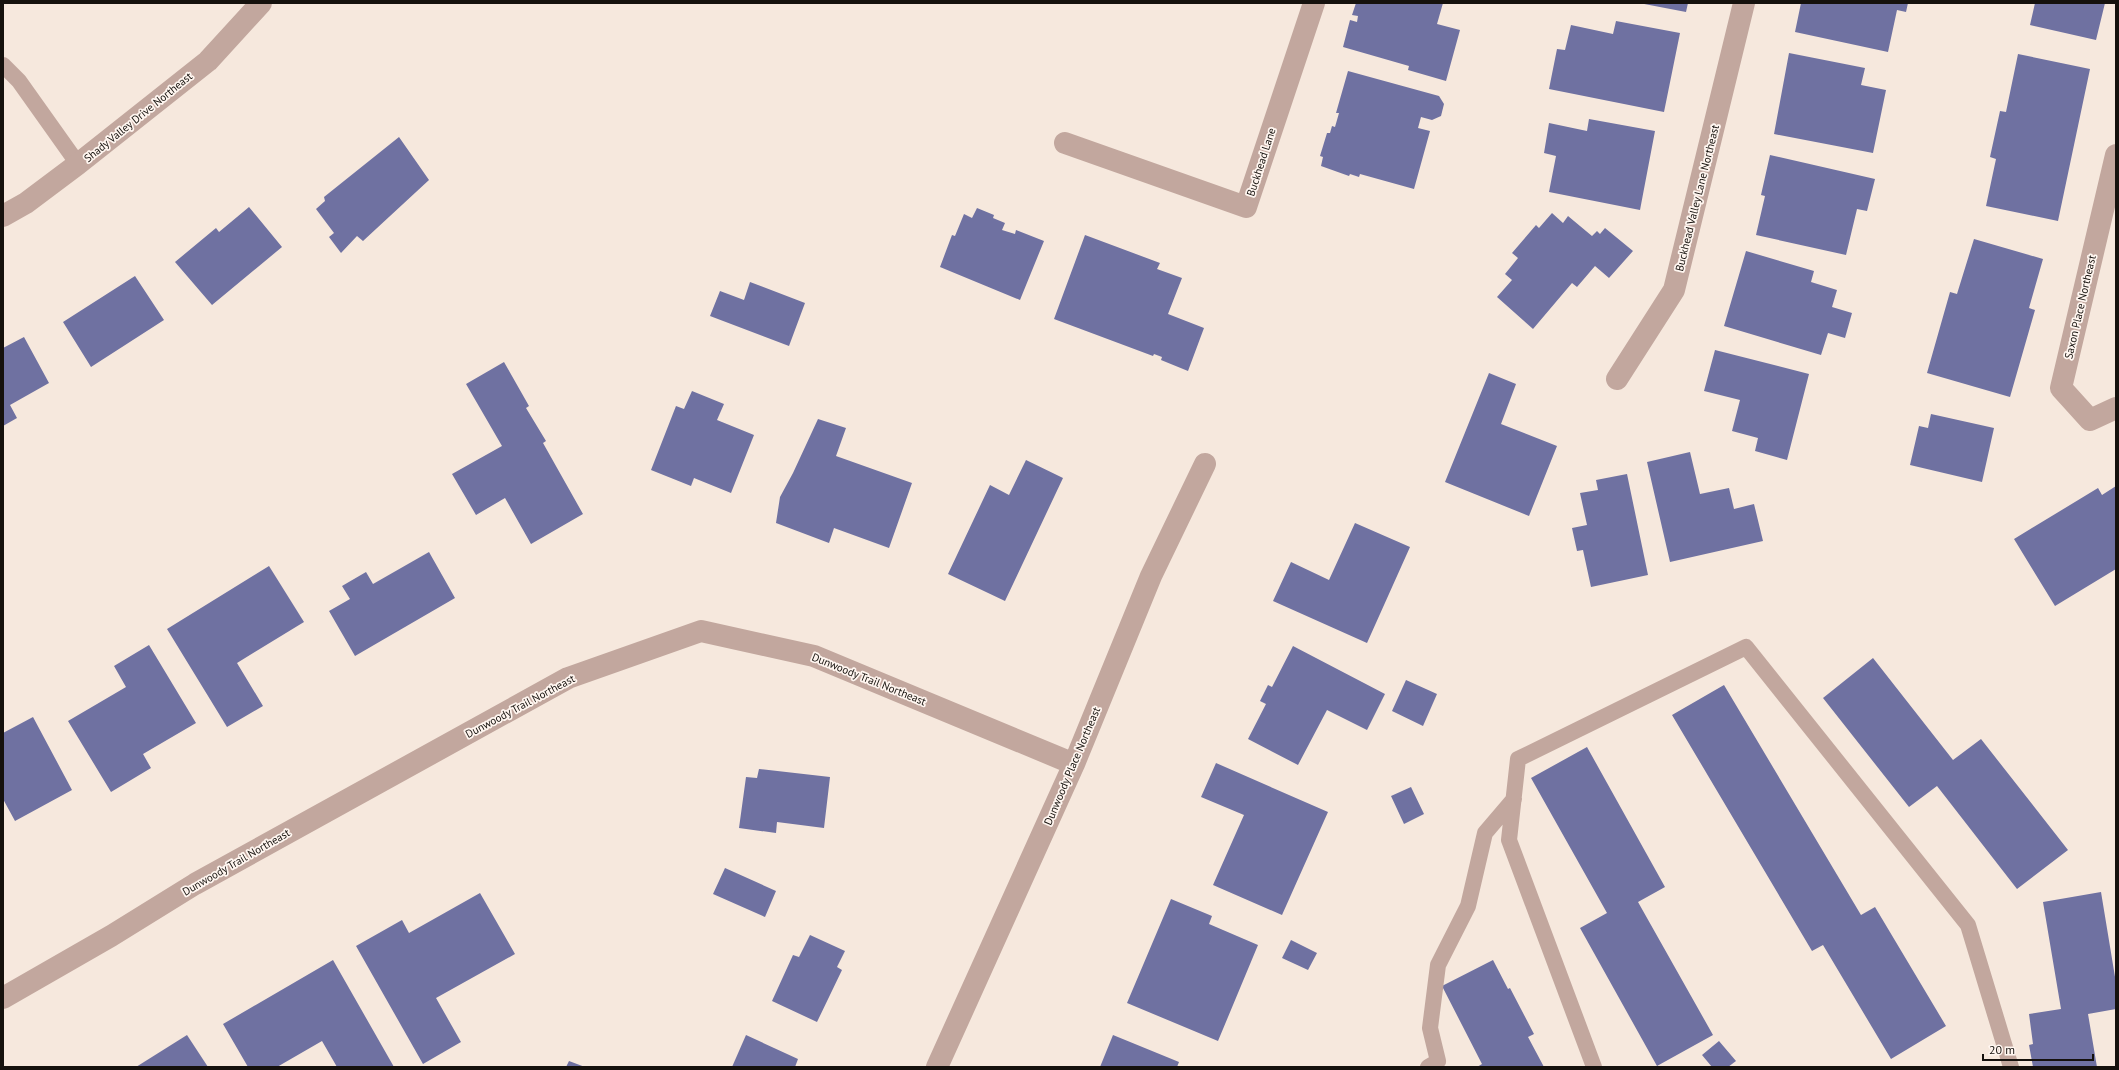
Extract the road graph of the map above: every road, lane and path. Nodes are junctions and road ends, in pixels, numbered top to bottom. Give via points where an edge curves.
1 (261, 3) edge
2 (1314, 3) edge
3 (1744, 3) edge
4 (3, 65) edge
5 (1064, 143) dead end
6 (2116, 155) edge
7 (78, 164) junction
8 (3, 216) edge
9 (1617, 379) dead end
10 (2116, 408) edge
11 (1205, 464) dead end
12 (1074, 764) junction
13 (1514, 799) junction
14 (3, 998) edge
15 (937, 1067) edge
16 (1428, 1067) edge
17 (1594, 1067) edge
18 (2011, 1067) edge

1 - 7 street, Shady Valley Drive Northeast via 208,61
2 - 5 street, Buckhead Lane via 1246,207
3 - 9 street, Buckhead Valley Lane Northeast via 1674,290
4 - 7 lane via 19,81
6 - 10 street, Saxon Place Northeast via 2061,388 2090,420
7 - 8 street, Shady Valley Drive Northeast via 26,203
11 - 12 street, Dunwoody Place Northeast via 1151,576
12 - 14 street, Dunwoody Trail Northeast via 814,656 701,631 568,678 202,880
12 - 15 street, Dunwoody Place Northeast
13 - 16 lane via 1485,833 1468,906 1438,965 1430,1028 1438,1061
13 - 17 lane via 1509,840
13 - 18 lane via 1518,760 1746,647 1968,925

